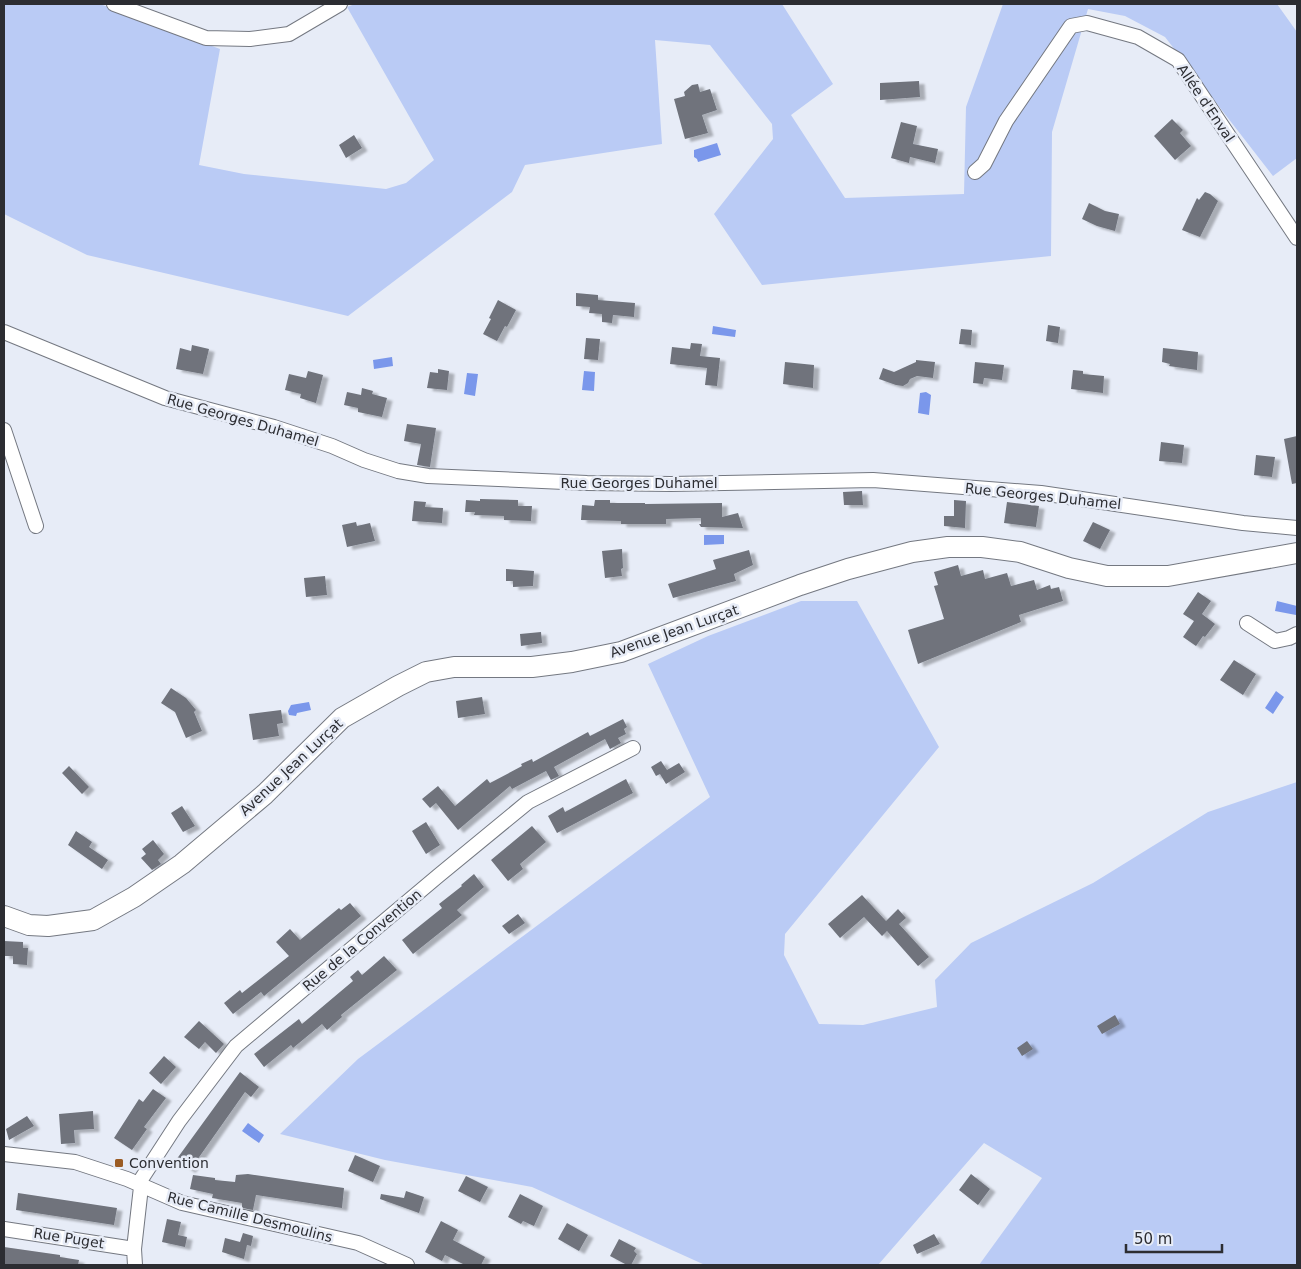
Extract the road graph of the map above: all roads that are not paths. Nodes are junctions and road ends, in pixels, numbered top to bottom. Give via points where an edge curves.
1 (114, 4) edge
2 (340, 4) edge
3 (975, 172) dead end
4 (1297, 238) edge
5 (4, 332) edge
6 (4, 430) edge
7 (36, 526) dead end
8 (1297, 528) edge
9 (1297, 553) edge
10 (1247, 623) dead end
11 (1297, 634) edge
12 (633, 748) dead end
13 (4, 916) edge
14 (4, 1154) edge
15 (142, 1186) junction
16 (4, 1229) edge
17 (134, 1249) junction
18 (135, 1265) edge
19 (408, 1265) edge

1 - 2 street via 206,38 250,39 289,34
3 - 4 street, Allée d'Enval via 984,164 1006,121 1071,26 1086,23 1138,37 1178,60
5 - 8 street, Rue Georges Duhamel via 165,398 274,427 398,471 428,476 671,484 873,480 1042,493
6 - 7 street
9 - 13 main road, Avenue Jean Lurçat via 1168,576 1107,576 1020,552 948,547 912,552 848,569 621,652 532,667 454,668 426,672 342,718 266,794 182,864 134,897 94,920 48,926 29,925
10 - 11 street via 1276,640
12 - 15 street, Rue de la Convention via 528,802 236,1046 179,1121 142,1178
14 - 15 street, Rue Camille Desmoulins via 75,1162
15 - 17 street, Rue de la Convention
15 - 19 street, Rue Camille Desmoulins via 182,1203 358,1243
16 - 17 street, Rue Puget
17 - 18 street, Rue de la Convention

